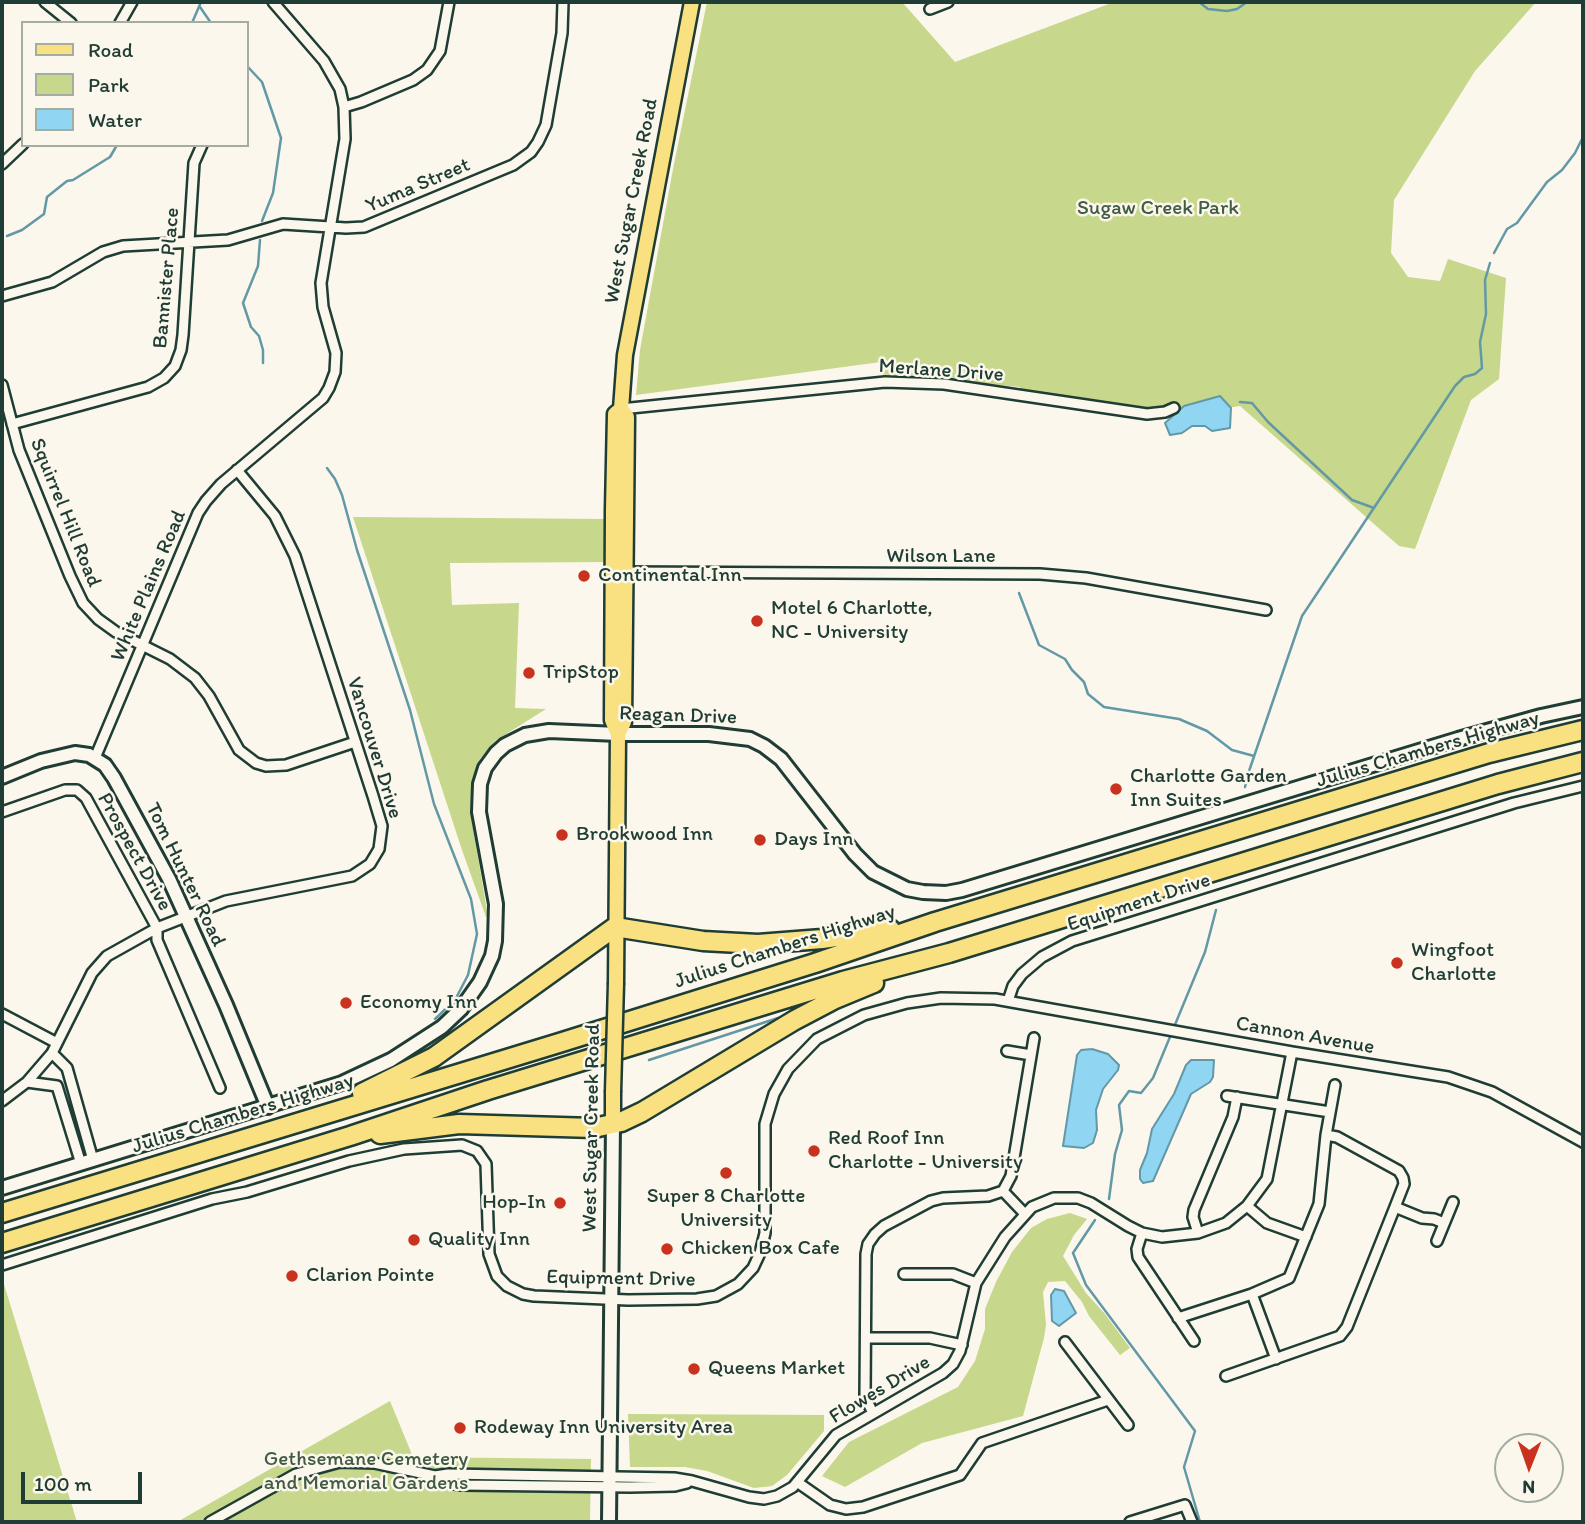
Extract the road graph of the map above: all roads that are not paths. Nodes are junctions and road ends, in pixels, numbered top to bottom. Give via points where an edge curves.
1 (45, 2) edge
2 (132, 2) edge
3 (273, 2) edge
4 (449, 2) edge
5 (563, 2) edge
6 (692, 2) edge
7 (948, 2) edge
8 (930, 9) dead end
9 (69, 21) edge
10 (121, 21) edge
11 (344, 107) junction
12 (21, 146) edge
13 (201, 147) edge
14 (2, 164) edge
15 (330, 227) junction
16 (189, 243) junction
17 (2, 296) edge
18 (2, 385) edge
19 (1174, 408) dead end
20 (621, 409) junction
21 (12, 424) junction
22 (237, 470) junction
23 (619, 572) junction
24 (1266, 610) dead end
25 (142, 645) junction
26 (1583, 707) edge
27 (1583, 730) edge
28 (618, 734) junction
29 (355, 743) junction
30 (95, 758) junction
31 (1583, 762) edge
32 (2, 777) edge
33 (1583, 786) edge
34 (2, 812) edge
35 (186, 916) junction
36 (935, 922) junction
37 (615, 927) junction
38 (157, 929) junction
39 (949, 953) junction
40 (1008, 1001) junction
41 (2, 1014) edge
42 (1034, 1038) dead end
43 (57, 1043) junction
44 (1007, 1051) dead end
45 (1292, 1052) junction
46 (52, 1053) junction
47 (1031, 1055) junction
48 (27, 1082) junction
49 (1335, 1084) dead end
50 (220, 1088) dead end
51 (2, 1101) edge
52 (1282, 1104) junction
53 (268, 1107) junction
54 (1329, 1112) junction
55 (325, 1113) junction
56 (613, 1125) junction
57 (1326, 1135) junction
58 (339, 1140) junction
59 (1583, 1142) edge
60 (87, 1162) junction
61 (2, 1188) edge
62 (1003, 1191) junction
63 (1453, 1202) dead end
64 (1247, 1206) junction
65 (1395, 1207) junction
66 (2, 1213) edge
67 (1024, 1213) junction
68 (1444, 1223) junction
69 (1142, 1233) junction
70 (1198, 1233) junction
71 (1306, 1237) junction
72 (1437, 1241) dead end
73 (2, 1242) edge
74 (2, 1265) edge
75 (904, 1274) dead end
76 (976, 1283) junction
77 (1252, 1294) junction
78 (611, 1298) junction
79 (1178, 1318) junction
80 (866, 1338) junction
81 (1194, 1340) dead end
82 (1065, 1342) dead end
83 (961, 1345) junction
84 (1276, 1359) junction
85 (1226, 1376) dead end
86 (1108, 1400) junction
87 (873, 1413) junction
88 (1128, 1425) dead end
89 (609, 1482) junction
90 (797, 1482) junction
91 (210, 1522) edge
92 (609, 1522) edge
93 (1130, 1522) edge
94 (1192, 1522) edge

1 - 9 street
2 - 10 street
3 - 11 street, White Plains Road via 324,61 340,89
4 - 11 street via 440,51 427,70
5 - 15 street, Yuma Street via 561,45 546,125 531,152 513,165 378,223
6 - 20 main road, West Sugar Creek Road via 626,349
7 - 8 street
11 - 15 street, White Plains Road via 345,139
12 - 14 street
13 - 16 street, Bannister Place via 194,163
15 - 16 street, Yuma Street via 283,224 228,240
15 - 22 street, White Plains Road via 321,296 336,353 332,383 319,402
16 - 17 street, Yuma Street via 123,246 52,282
16 - 21 street, Bannister Place via 181,350 168,375 148,387
18 - 21 street, Squirrel Hill Road
19 - 20 street, Merlane Drive via 1147,414 913,382
20 - 23 main road, West Sugar Creek Road via 626,417
21 - 25 street, Squirrel Hill Road via 76,591 98,619
22 - 25 street, White Plains Road via 215,489 198,513
22 - 29 street, Vancouver Drive via 275,516 295,556
23 - 24 street, Wilson Lane via 1040,574
23 - 28 main road, West Sugar Creek Road via 624,722
25 - 29 street, Squirrel Hill Road via 195,678 242,754 256,763 286,765
25 - 30 street, White Plains Road
26 - 28 street, Reagan Drive via 1458,739 946,892 907,889 873,872 782,759 758,742 743,736 709,734
27 - 36 highway, Julius Chambers Highway via 1489,753
28 - 37 main road, West Sugar Creek Road
28 - 53 street, Reagan Drive via 533,732 496,753 483,773 479,797 496,904 495,941 485,974 471,997 434,1034 391,1060 342,1083
29 - 35 street, Vancouver Drive via 382,826 380,844 370,864 341,880 235,898
30 - 32 street via 80,753 61,755
30 - 35 street, Tom Hunter Road via 114,778
31 - 39 highway via 1498,783
33 - 40 street, Equipment Drive via 1514,803 1081,938 1042,957 1016,981
34 - 38 street, Prospect Drive via 77,790 86,798
35 - 38 street, Prospect Drive
35 - 53 street, Tom Hunter Road
36 - 37 highway via 758,944
36 - 55 highway, Julius Chambers Highway
37 - 55 highway via 434,1057
37 - 56 main road, West Sugar Creek Road, bridge
38 - 43 street, Prospect Drive via 107,956 92,974
38 - 50 street, Prospect Drive via 157,940
39 - 56 highway via 832,1000
39 - 58 highway via 843,981
40 - 45 street, Cannon Avenue
40 - 78 street, Equipment Drive via 941,998 907,1003 864,1015 817,1039 788,1069 769,1109 764,1240 747,1276 732,1289 704,1298
41 - 43 street
42 - 47 street
43 - 46 street, Prospect Drive
44 - 47 street
45 - 52 street, Flowes Drive
45 - 59 street, Cannon Avenue via 1477,1085
46 - 48 street, Prospect Drive
46 - 60 street via 67,1068
47 - 62 street via 1011,1176
48 - 51 street, Prospect Drive
48 - 60 street via 57,1086
49 - 54 street
52 - 54 street
52 - 64 street, Flowes Drive via 1267,1179
52 - 70 street via 1232,1097 1233,1117 1194,1210
53 - 60 street, Reagan Drive
54 - 57 street
55 - 66 highway, Julius Chambers Highway
56 - 58 highway via 460,1124
56 - 78 street, West Sugar Creek Road
57 - 65 street via 1338,1137 1399,1171 1404,1184
57 - 71 street via 1319,1205
58 - 73 highway
60 - 61 street, Reagan Drive
62 - 67 street
62 - 80 street via 931,1200 875,1234 866,1254
63 - 68 street
64 - 70 street, Flowes Drive via 1226,1223
64 - 71 street via 1267,1223
65 - 68 street
65 - 84 street via 1344,1332
67 - 69 street, Flowes Drive via 1054,1198 1078,1198
67 - 76 street, Flowes Drive
68 - 72 street
69 - 70 street, Flowes Drive via 1162,1237
69 - 79 street via 1138,1258
71 - 77 street via 1289,1278
74 - 78 street, Equipment Drive via 349,1161 404,1149 462,1145 477,1151 486,1164 488,1251 503,1283 534,1296
75 - 76 street via 953,1274
76 - 83 street, Flowes Drive
77 - 79 street
77 - 84 street
78 - 89 street, West Sugar Creek Road
79 - 81 street
80 - 83 street via 930,1338
80 - 87 street via 865,1397
82 - 86 street
83 - 87 street, Flowes Drive via 953,1364 943,1373
84 - 85 street
86 - 88 street
86 - 90 street via 982,1443 960,1475 863,1507 830,1505
87 - 90 street, Flowes Drive via 836,1435
89 - 90 street, Flowes Drive via 692,1481 764,1499
89 - 91 street, Flowes Drive via 435,1476 374,1463 331,1463 296,1474
89 - 92 street, West Sugar Creek Road
93 - 94 street via 1185,1505

